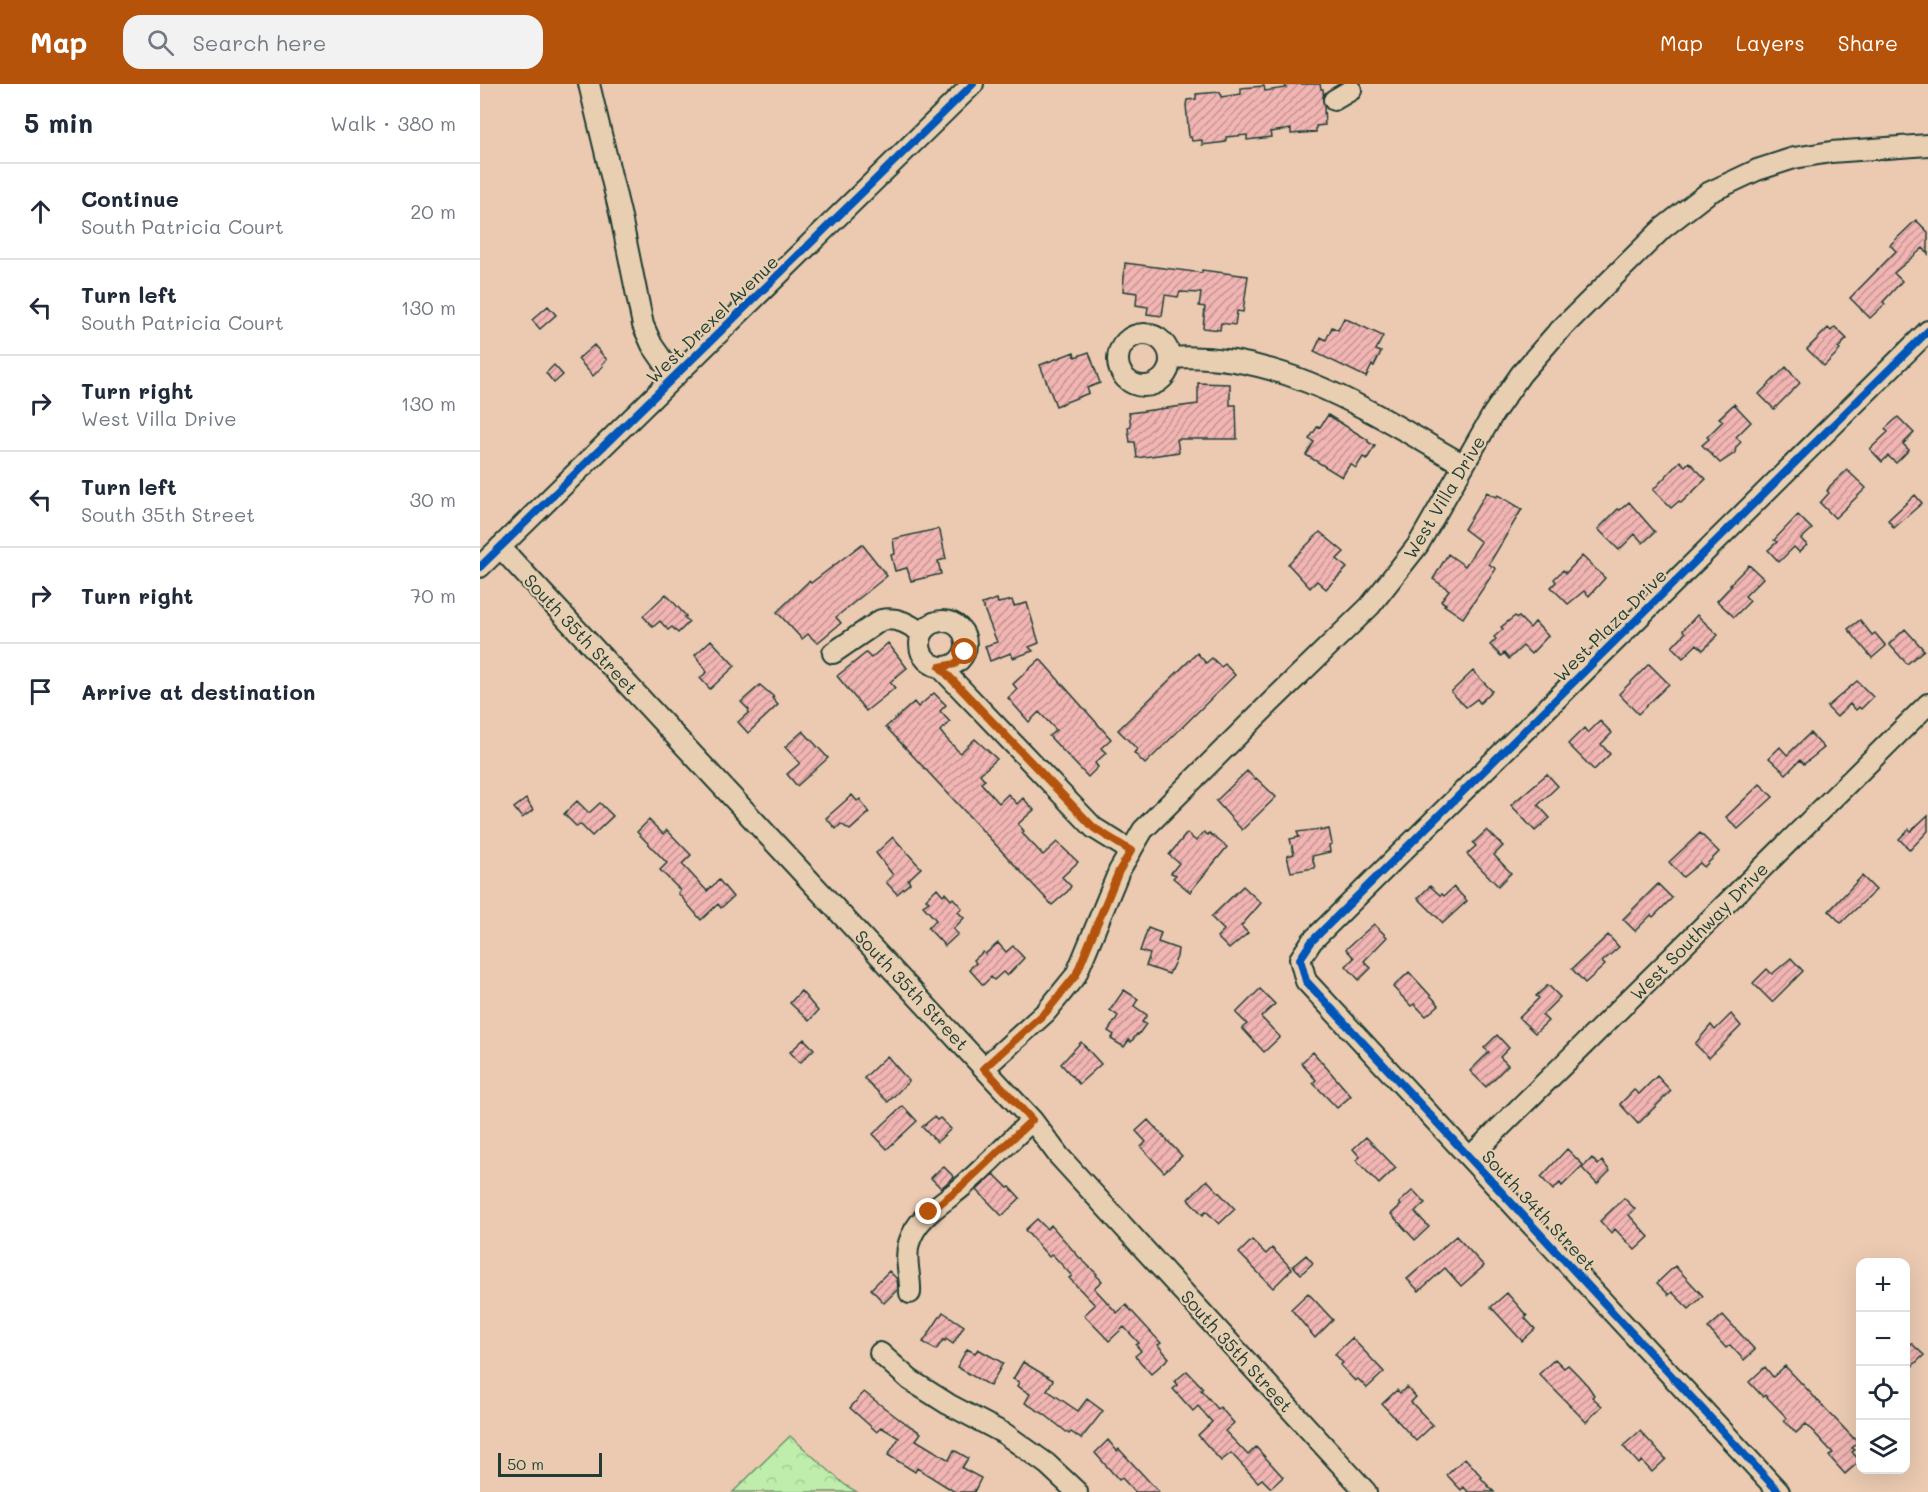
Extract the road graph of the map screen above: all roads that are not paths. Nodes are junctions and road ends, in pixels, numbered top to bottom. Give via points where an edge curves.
1 (589, 84) edge
2 (1352, 86) edge
3 (972, 87) edge
4 (1334, 100) dead end
5 (1928, 145) edge
6 (1928, 331) edge
7 (1170, 358) dead end
8 (674, 377) junction
9 (1464, 465) junction
10 (500, 547) junction
11 (480, 567) edge
12 (922, 633) junction
13 (833, 653) dead end
14 (940, 667) junction
15 (1928, 704) edge
16 (1131, 851) junction
17 (1312, 941) joint
18 (984, 1068) junction
19 (1032, 1120) junction
20 (1470, 1157) junction
21 (910, 1293) dead end
22 (880, 1353) dead end
23 (1077, 1492) edge
24 (1366, 1492) edge
25 (1779, 1492) edge

1 - 8 street via 643,326
2 - 4 street
3 - 8 street, West Drexel Avenue
5 - 9 street, West Villa Drive via 1794,158 1708,193 1663,228 1521,374
6 - 17 street, West Plaza Drive
7 - 9 street via 1225,359 1264,366 1342,395
8 - 10 street, West Drexel Avenue
9 - 16 street, West Villa Drive via 1418,544 1370,606 1143,830
10 - 11 street, West Drexel Avenue
10 - 18 street, South 35th Street
12 - 13 street via 900,620 881,620
12 - 14 street via 922,655
12 - 14 street via 941,621 949,621 962,630 965,652 955,664
14 - 16 street via 1094,828
15 - 20 street, West Southway Drive
16 - 18 street, West Villa Drive via 1076,975 1046,1012
17 - 20 street, South 34th Street via 1300,959 1306,981
18 - 19 street, South 35th Street
19 - 21 street via 920,1222 908,1244
19 - 24 street, South 35th Street via 1059,1156
20 - 25 street, South 34th Street
22 - 23 street via 910,1380 1005,1434

